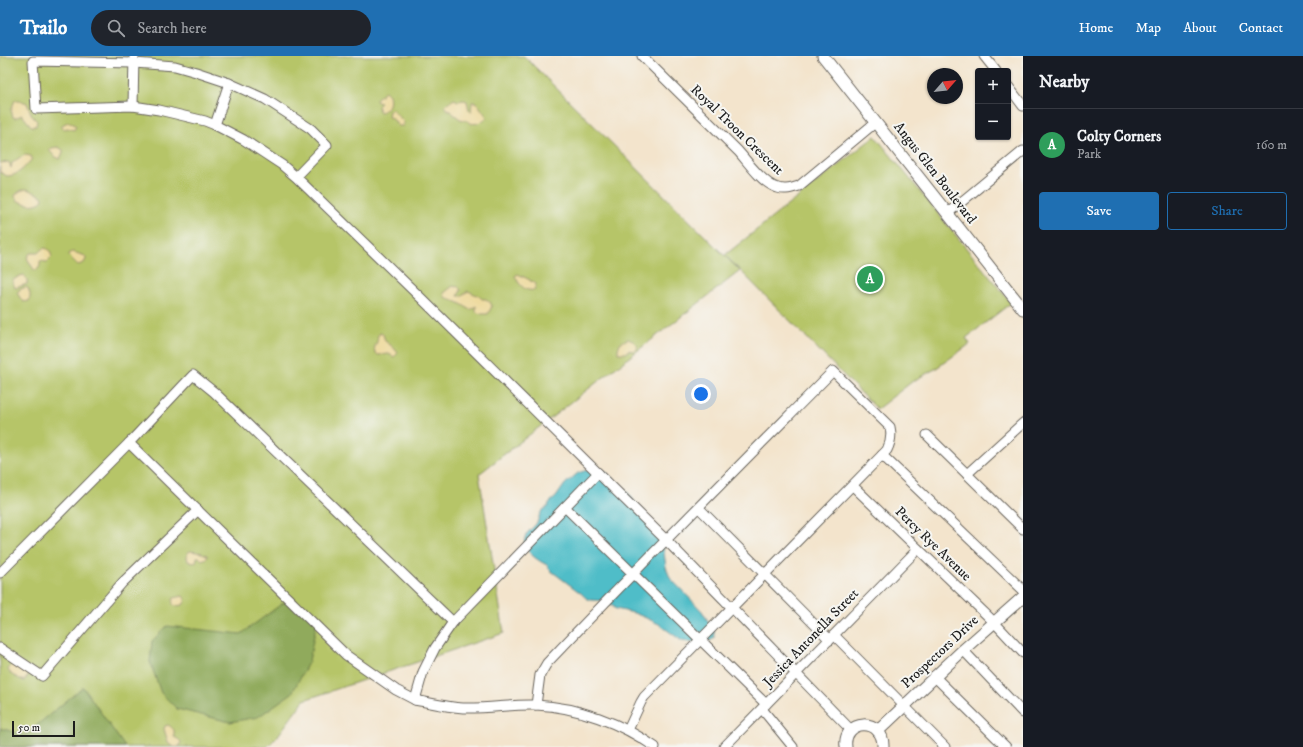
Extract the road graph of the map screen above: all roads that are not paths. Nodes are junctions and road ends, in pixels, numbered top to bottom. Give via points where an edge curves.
1 (642, 56) edge
2 (823, 56) edge
3 (984, 56) edge
4 (134, 60) edge
5 (994, 68) edge
6 (229, 83) junction
7 (1011, 90) edge
8 (132, 106) junction
9 (1023, 106) edge
10 (876, 122) junction
11 (215, 125) junction
12 (1023, 151) edge
13 (296, 177) junction
14 (948, 213) junction
15 (1023, 310) edge
16 (1023, 423) edge
17 (927, 435) dead end
18 (129, 443) junction
19 (882, 454) junction
20 (598, 473) junction
21 (967, 474) junction
22 (853, 486) junction
23 (565, 506) junction
24 (699, 508) junction
25 (198, 510) junction
26 (1023, 528) edge
27 (667, 541) junction
28 (918, 549) junction
29 (0, 573) edge
30 (632, 573) junction
31 (765, 574) junction
32 (1023, 590) edge
33 (1023, 597) edge
34 (732, 607) junction
35 (453, 622) junction
36 (994, 622) junction
37 (832, 637) junction
38 (700, 640) junction
39 (0, 648) edge
40 (963, 650) junction
41 (1023, 653) edge
42 (796, 674) junction
43 (934, 676) junction
44 (415, 700) junction
45 (536, 705) junction
46 (764, 706) junction
47 (904, 706) junction
48 (1023, 713) edge
49 (628, 730) junction
50 (851, 730) junction
51 (878, 731) junction
52 (655, 747) edge
53 (724, 747) edge
54 (793, 747) edge
55 (846, 747) edge
56 (883, 747) edge
57 (945, 747) edge
58 (1006, 747) edge

1 - 10 street, Royal Troon Crescent via 763,178 783,190 799,186
2 - 10 street, Angus Glen Boulevard
3 - 5 street
4 - 6 street via 175,66
4 - 8 street
4 - 8 street via 33,62 36,109
6 - 11 street
6 - 13 street via 266,99 311,129 327,145
7 - 9 street
8 - 11 street via 159,110
10 - 14 street, Angus Glen Boulevard
11 - 13 street via 244,140
12 - 14 street
13 - 20 street
14 - 15 street, Angus Glen Boulevard
16 - 21 street
17 - 21 street
18 - 25 street
18 - 29 street
18 - 35 street via 193,375 214,392
19 - 22 street
19 - 24 street via 891,442 890,427 833,371
19 - 32 street
20 - 23 street
20 - 27 street
21 - 26 street
22 - 28 street, Percy Rye Avenue
22 - 31 street
23 - 30 street
23 - 35 street
24 - 27 street
24 - 31 street
25 - 39 street via 122,583 42,676
25 - 44 street via 346,655 396,690
27 - 30 street
27 - 34 street
28 - 36 street, Percy Rye Avenue
28 - 37 street, Jessica Antonella Street
30 - 38 street
30 - 45 street via 547,663 540,674
31 - 34 street
31 - 37 street
33 - 36 street, Prospectors Drive
34 - 38 street
34 - 42 street
35 - 44 street via 435,648 423,672
36 - 40 street, Prospectors Drive
36 - 41 street, Percy Rye Avenue
37 - 42 street, Jessica Antonella Street
37 - 47 street
38 - 46 street
38 - 49 street via 644,697
40 - 43 street, Prospectors Drive
40 - 48 street
42 - 46 street, Jessica Antonella Street
42 - 50 street
43 - 47 street, Prospectors Drive
43 - 58 street
44 - 45 street via 464,708
45 - 49 street via 578,712
46 - 53 street, Jessica Antonella Street
46 - 54 street
47 - 51 street, Prospectors Drive
47 - 57 street
49 - 52 street
50 - 51 street via 856,726 868,725
50 - 55 street via 846,739
51 - 56 street

